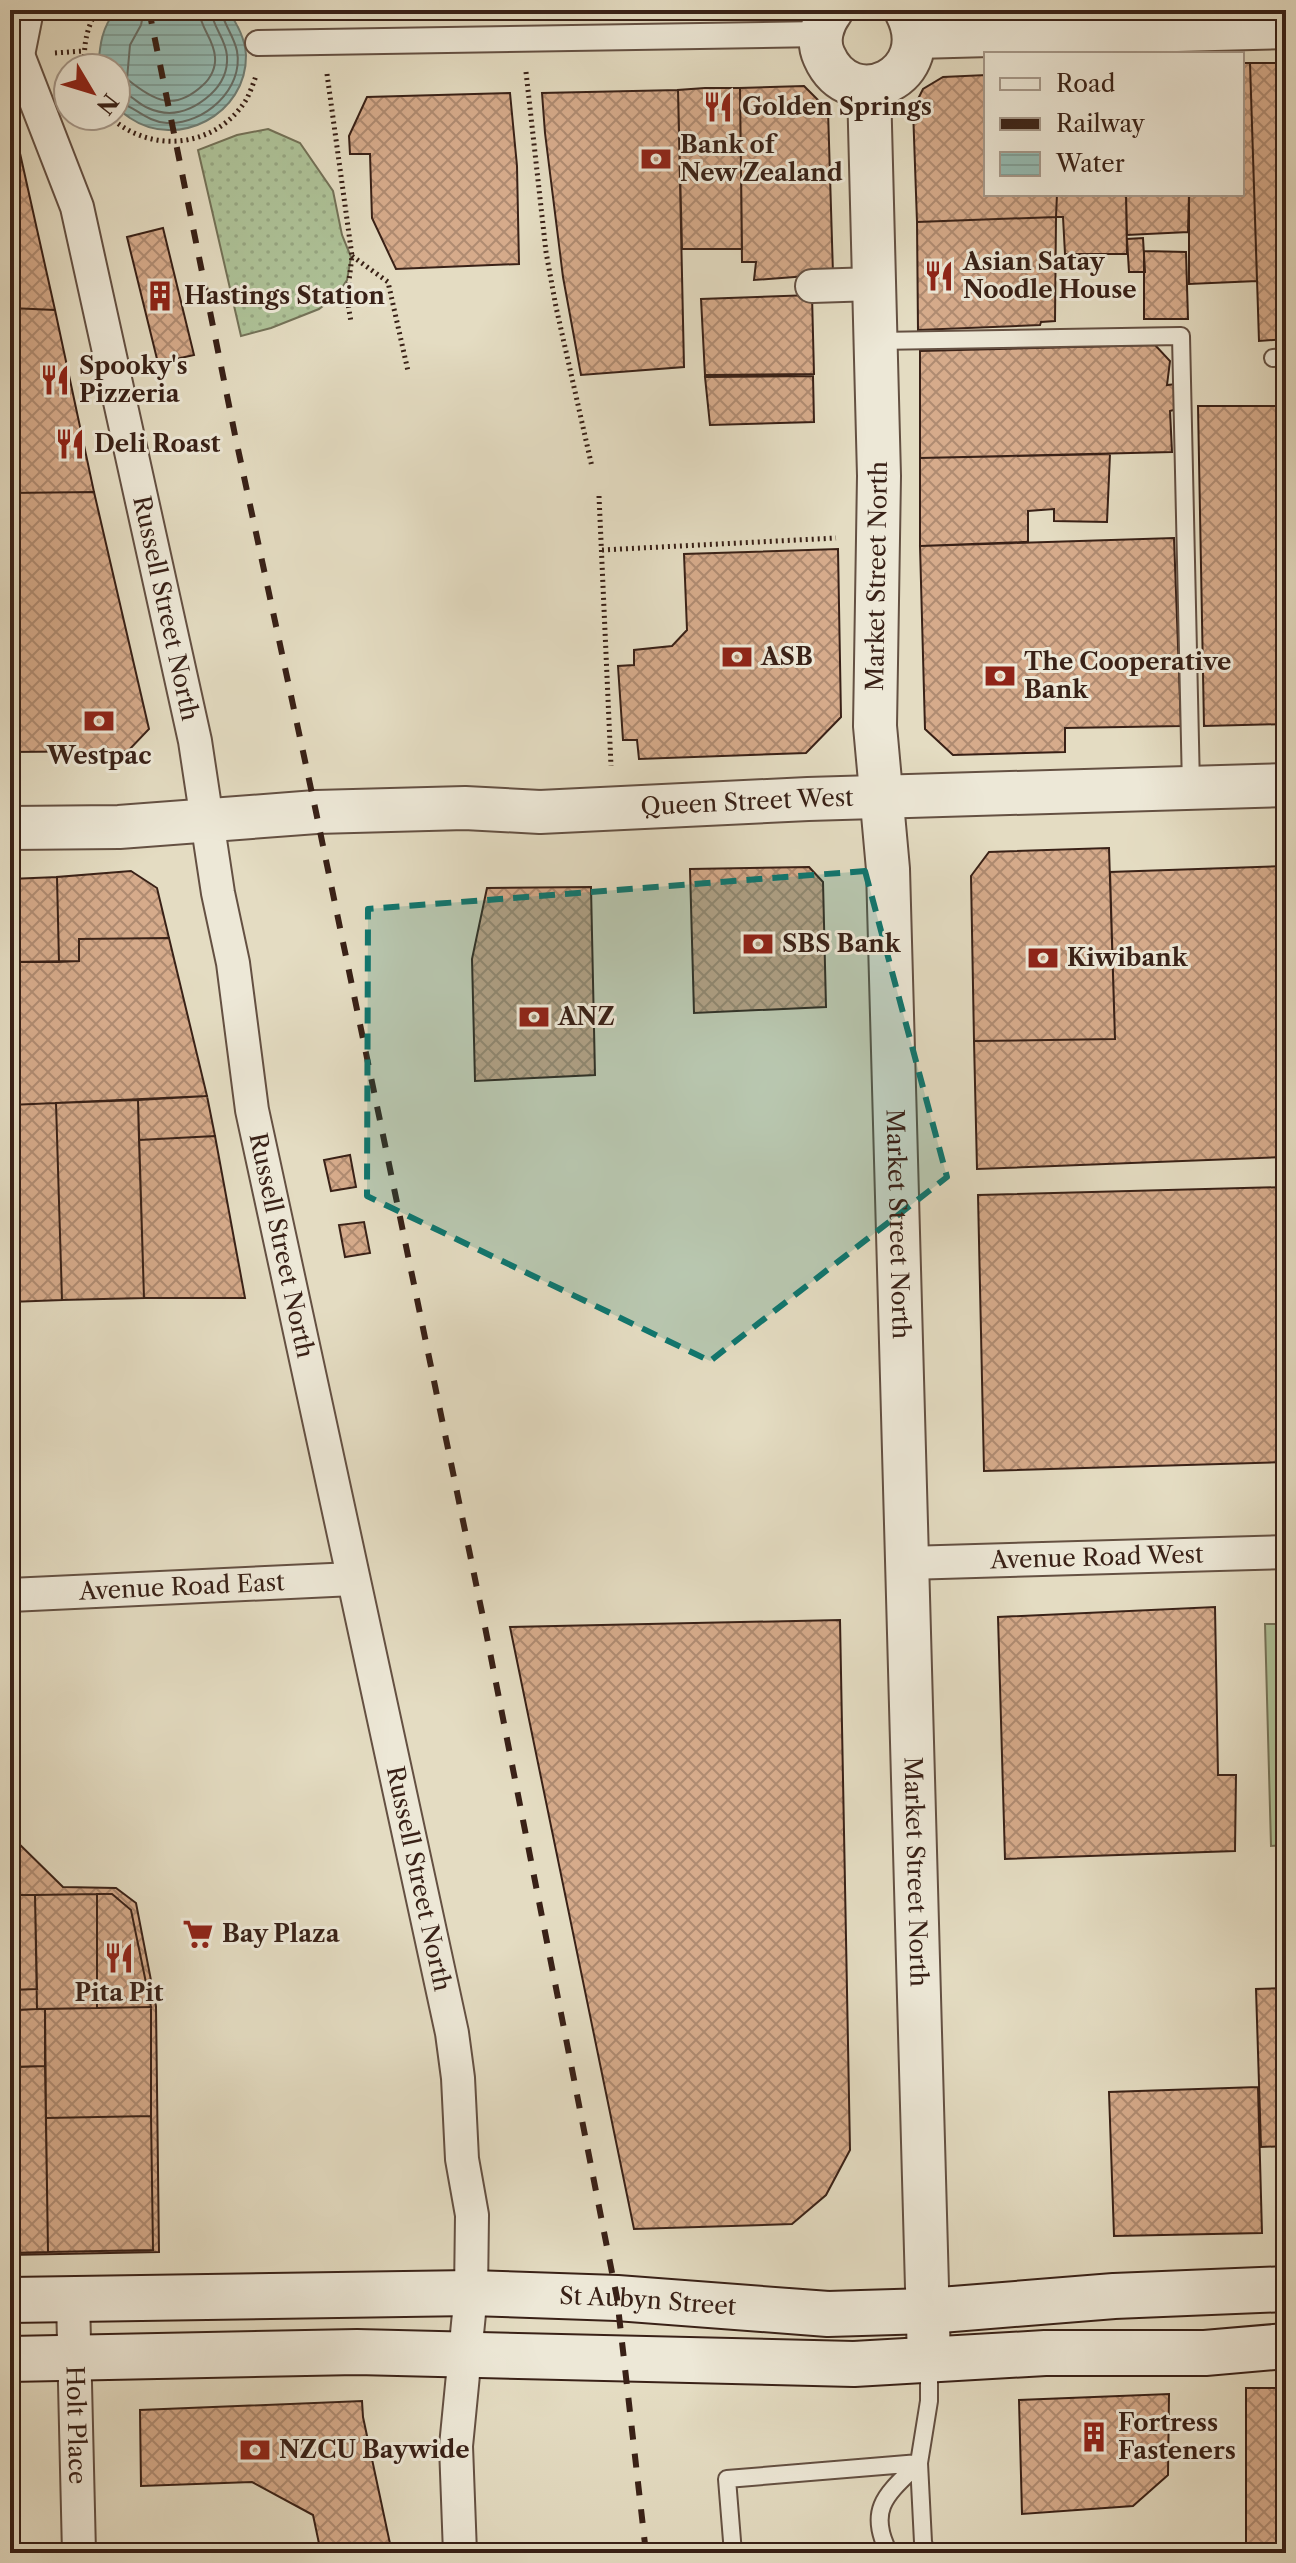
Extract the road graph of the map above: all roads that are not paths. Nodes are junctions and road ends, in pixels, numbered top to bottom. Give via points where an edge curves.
1 (27, 10) edge
2 (826, 22) edge
3 (910, 24) edge
4 (1286, 27) edge
5 (258, 43) road end
6 (14, 56) edge
7 (869, 87) junction
8 (874, 284) junction
9 (812, 286) dead end
10 (875, 341) junction
11 (1286, 785) edge
12 (1191, 788) junction
13 (883, 797) junction
14 (208, 819) junction
15 (10, 828) edge
16 (1286, 1552) edge
17 (907, 1563) junction
18 (353, 1579) junction
19 (10, 1595) edge
20 (1286, 2289) edge
21 (471, 2293) junction
22 (73, 2299) junction
23 (10, 2300) edge
24 (928, 2311) junction
25 (1286, 2346) edge
26 (466, 2353) junction
27 (76, 2357) junction
28 (10, 2359) edge
29 (929, 2360) junction
30 (919, 2463) junction
31 (79, 2553) edge
32 (460, 2553) edge
33 (733, 2553) edge
34 (889, 2553) edge
35 (926, 2553) edge

1 - 6 street
2 - 5 street via 526,39
2 - 7 street via 822,50 828,65 853,85
3 - 4 street
3 - 7 street via 914,52 907,66 897,77
6 - 14 street, Russell Street North via 77,207
7 - 8 street, Market Street North
8 - 9 street
8 - 10 street, Market Street North
10 - 12 lane via 1181,336
10 - 13 street, Market Street North via 875,726
11 - 12 street, Queen Street West
12 - 13 street, Queen Street West
13 - 14 street, Queen Street West
13 - 17 street, Market Street North
14 - 15 street, Queen Street West
14 - 18 street, Russell Street North via 252,1110
16 - 17 street, Avenue Road West
17 - 24 street, Market Street North
18 - 19 street, Avenue Road East
18 - 21 street, Russell Street North via 452,2033 472,2215
20 - 24 main road, St Aubyn Street
21 - 22 main road, St Aubyn Street
21 - 24 main road, St Aubyn Street via 828,2314
21 - 26 street, Russell Street North
22 - 23 main road, St Aubyn Street
22 - 27 street, Holt Place
24 - 29 street, Market Street North
25 - 29 main road
26 - 27 main road
26 - 29 main road via 854,2364
26 - 32 street, Russell Street North via 456,2446
27 - 28 main road
27 - 31 street, Holt Place
29 - 30 lane
30 - 33 lane via 727,2479
30 - 34 lane via 881,2503 879,2533
30 - 35 lane

